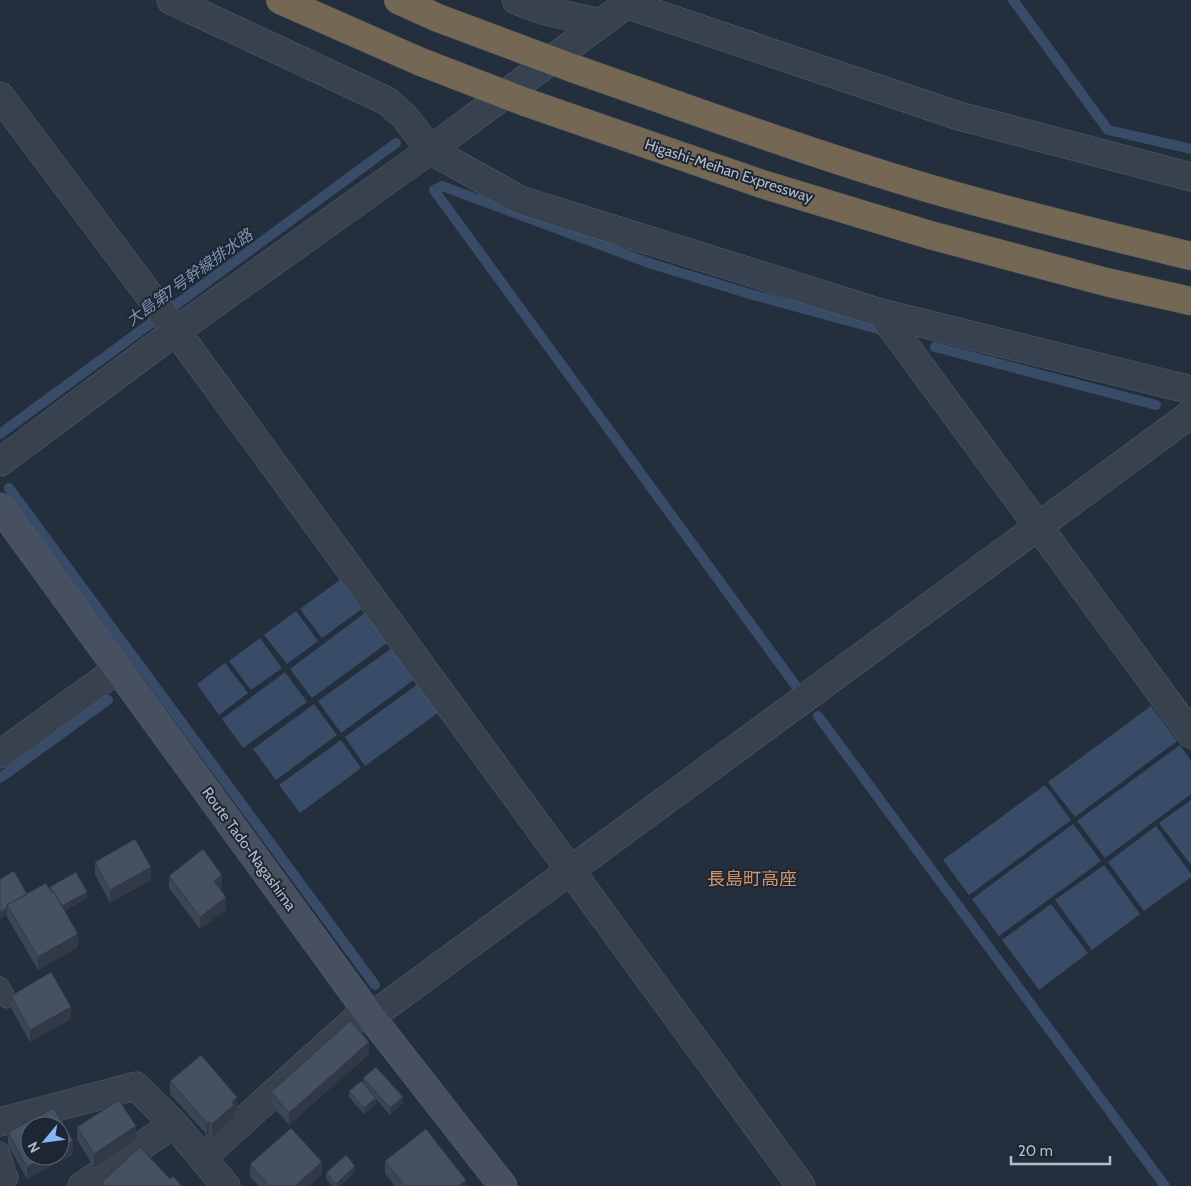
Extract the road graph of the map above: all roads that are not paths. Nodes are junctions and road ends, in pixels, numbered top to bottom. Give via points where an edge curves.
1 (171, 0) edge
2 (280, 0) edge
3 (398, 0) edge
4 (516, 0) edge
5 (629, 2) edge
6 (601, 23) junction
7 (0, 96) edge
8 (430, 150) junction
9 (1191, 177) edge
10 (1191, 256) edge
11 (1191, 301) edge
12 (881, 313) junction
13 (168, 320) junction
14 (1191, 390) edge
15 (1191, 414) edge
16 (0, 462) edge
17 (4, 521) edge
18 (1038, 526) junction
19 (118, 669) junction
20 (1191, 734) edge
21 (0, 754) edge
22 (571, 870) junction
23 (368, 1013) junction
24 (0, 1122) edge
25 (174, 1124) junction
26 (0, 1152) edge
27 (202, 1158) junction
28 (0, 1183) edge
29 (82, 1186) edge
30 (226, 1186) edge
31 (504, 1186) edge
32 (801, 1186) edge

1 - 8 street via 387,101 405,117
2 - 11 highway, Higashi-Meihan Expressway, bridge via 421,62 525,102 781,190 930,235
3 - 10 highway, bridge via 572,68 778,140 945,193
4 - 6 street via 542,10
5 - 6 street
5 - 9 street via 959,116
6 - 8 street
7 - 13 street
8 - 12 street via 520,200
8 - 13 street
12 - 14 street
12 - 18 street
13 - 16 street
13 - 22 street
15 - 18 street
17 - 19 main road, Route Tado-Nagashima
18 - 20 street
18 - 22 street
19 - 21 street
19 - 23 main road, Route Tado-Nagashima
22 - 23 street
22 - 32 street
23 - 27 street
23 - 31 main road, Route Tado-Nagashima
24 - 25 street via 136,1086
25 - 27 street
25 - 29 street
26 - 28 lane via 9,1178
27 - 30 street

